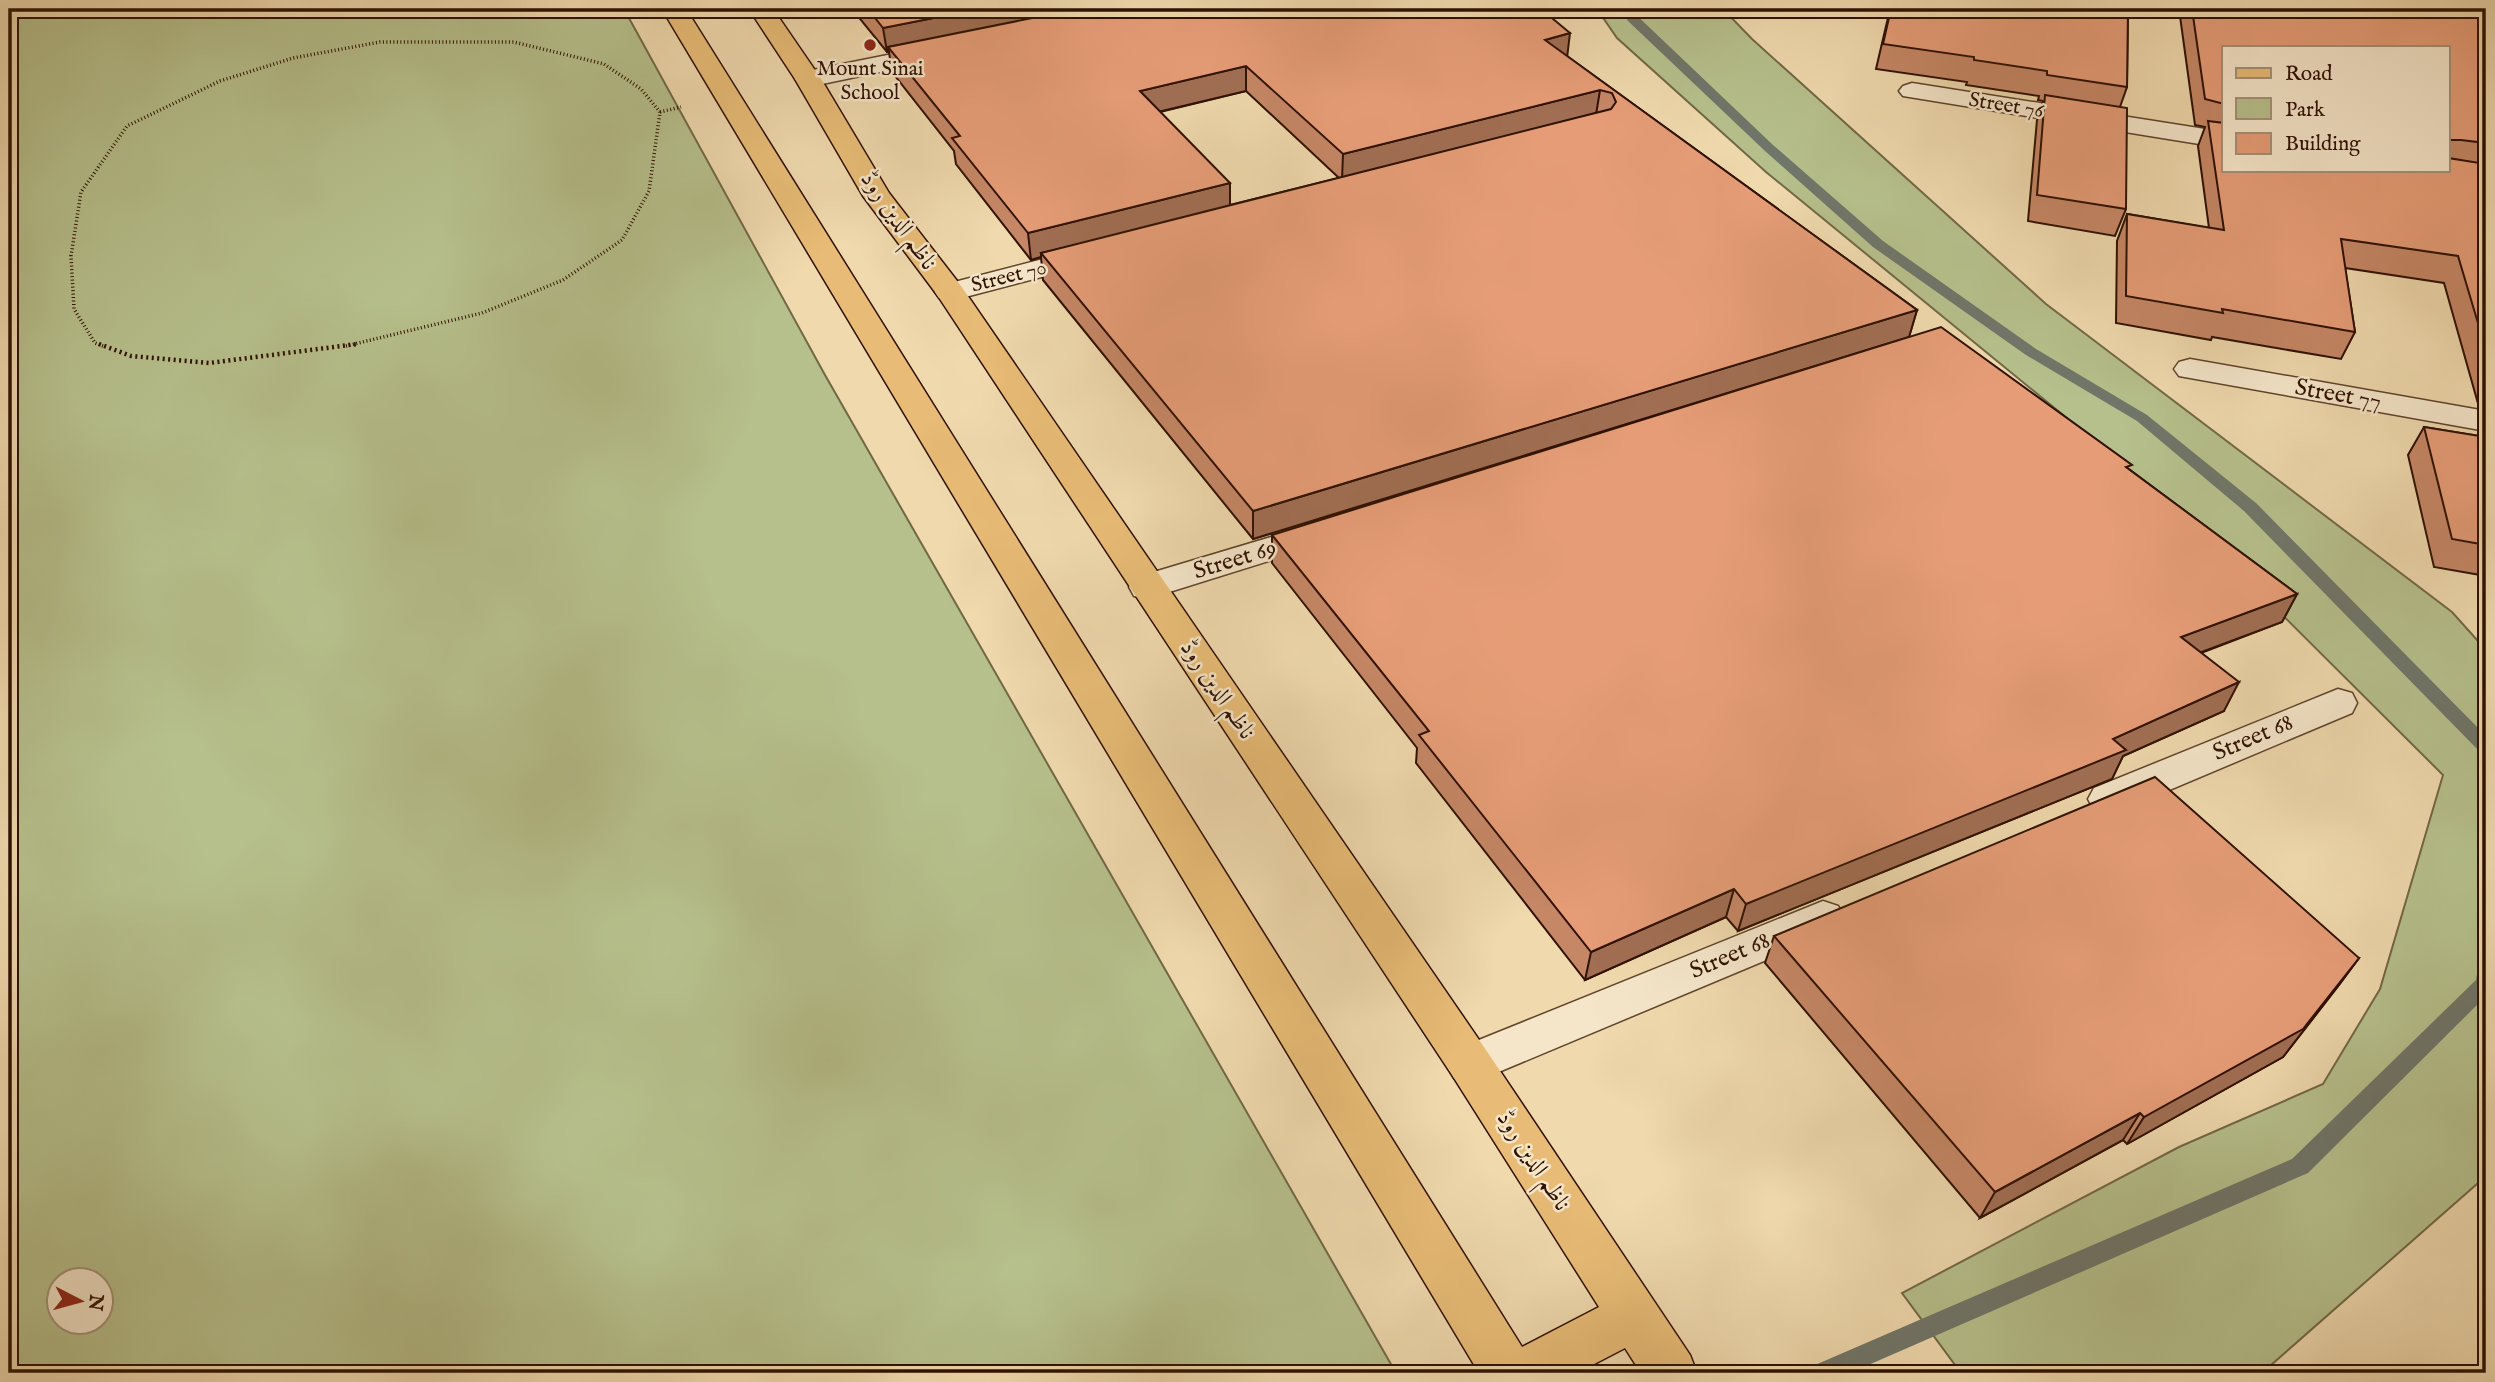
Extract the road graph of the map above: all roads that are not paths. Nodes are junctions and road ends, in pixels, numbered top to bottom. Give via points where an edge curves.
1 (674, 9) edge
2 (761, 9) edge
3 (972, 46) edge
4 (808, 79) junction
5 (1912, 91) dead end
6 (2222, 140) edge
7 (1125, 247) edge
8 (950, 292) junction
9 (2190, 369) dead end
10 (2486, 421) edge
11 (1344, 525) edge
12 (1147, 587) junction
13 (2338, 703) dead end
14 (2070, 814) edge
15 (1853, 905) edge
16 (1470, 1065) junction
17 (1634, 1316) junction
18 (1508, 1373) edge
19 (1525, 1373) edge
20 (1671, 1373) edge

1 - 18 main road
2 - 4 main road, ناظم الدین روڈ
3 - 4 street
4 - 8 main road, ناظم الدین روڈ via 877,196
5 - 6 street, Street 76
7 - 8 street, Street 70
8 - 12 main road, ناظم الدین روڈ
9 - 10 street, Street 77
11 - 12 street, Street 69
12 - 16 main road, ناظم الدین روڈ
13 - 14 street, Street 68
15 - 16 street, Street 68
16 - 17 main road, ناظم الدین روڈ
17 - 19 main road
17 - 20 main road, ناظم الدین روڈ

